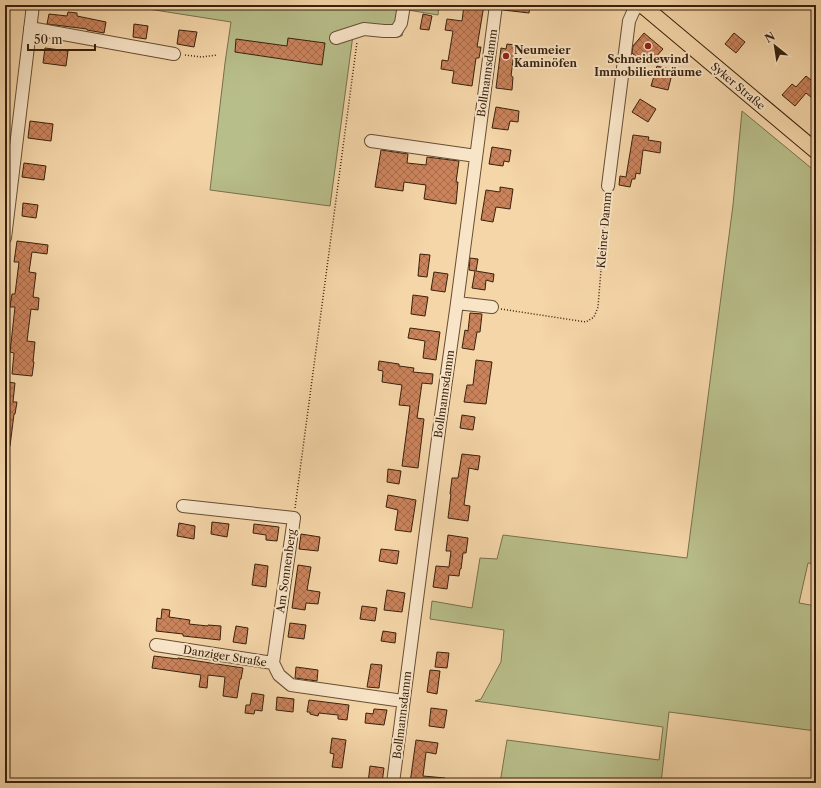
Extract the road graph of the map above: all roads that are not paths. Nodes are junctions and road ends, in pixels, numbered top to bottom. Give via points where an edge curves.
1 (33, 5) edge
2 (404, 5) edge
3 (496, 5) edge
4 (638, 5) edge
5 (642, 5) edge
6 (30, 28) junction
7 (336, 38) dead end
8 (174, 54) road end
9 (371, 141) dead end
10 (816, 151) edge
11 (476, 156) junction
12 (608, 186) road end
13 (7, 203) edge
14 (5, 238) edge
15 (457, 303) junction
16 (492, 308) road end
17 (183, 506) dead end
18 (156, 645) dead end
19 (273, 663) junction
20 (403, 701) junction
21 (393, 783) edge

1 - 6 street
2 - 7 street via 401,22 396,31 364,29
3 - 11 street, Bollmannsdamm
4 - 12 street, Kleiner Damm via 629,21
5 - 10 main road, Syker Straße
6 - 8 street
6 - 13 street
9 - 11 street
11 - 15 street, Bollmannsdamm
13 - 14 street
15 - 16 street
15 - 20 street, Bollmannsdamm
17 - 19 street, Am Sonnenberg via 294,518
18 - 19 street, Danziger Straße
19 - 20 street, Danziger Straße via 279,676 291,684
20 - 21 street, Bollmannsdamm

